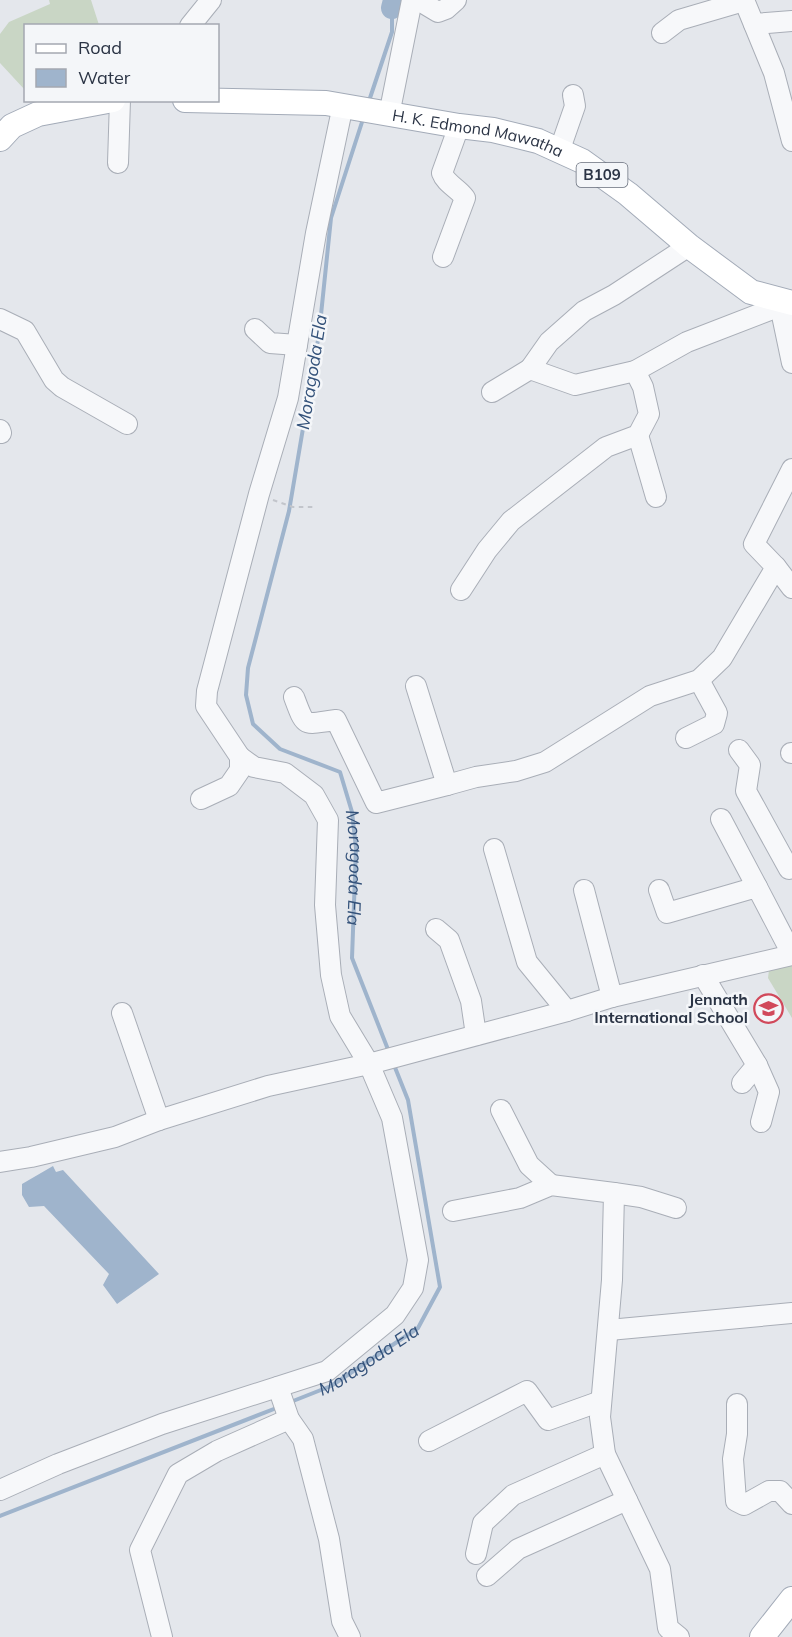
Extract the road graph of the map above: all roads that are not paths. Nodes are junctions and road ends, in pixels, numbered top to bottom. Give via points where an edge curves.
1 (211, 0) edge
2 (412, 0) edge
3 (418, 0) edge
4 (456, 0) edge
5 (744, 0) edge
6 (792, 21) edge
7 (192, 24) edge
8 (754, 24) junction
9 (662, 33) dead end
10 (573, 95) dead end
11 (219, 101) edge
12 (102, 102) edge
13 (120, 102) edge
14 (346, 106) junction
15 (385, 114) junction
16 (4, 126) edge
17 (459, 126) junction
18 (792, 141) edge
19 (560, 149) junction
20 (118, 164) dead end
21 (689, 246) junction
22 (443, 257) dead end
23 (786, 302) edge
24 (0, 319) edge
25 (255, 329) dead end
26 (297, 345) junction
27 (792, 363) edge
28 (530, 369) junction
29 (635, 371) junction
30 (492, 392) dead end
31 (127, 424) dead end
32 (638, 435) junction
33 (792, 469) edge
34 (656, 497) dead end
35 (776, 567) junction
36 (792, 588) edge
37 (462, 590) dead end
38 (699, 680) junction
39 (416, 686) dead end
40 (294, 697) dead end
41 (686, 738) dead end
42 (739, 750) dead end
43 (240, 757) junction
44 (447, 785) junction
45 (201, 799) dead end
46 (722, 819) dead end
47 (494, 849) dead end
48 (792, 867) edge
49 (757, 887) junction
50 (584, 890) dead end
51 (659, 890) dead end
52 (436, 929) dead end
53 (792, 955) edge
54 (703, 975) junction
55 (612, 997) junction
56 (567, 1011) junction
57 (122, 1013) dead end
58 (476, 1035) junction
59 (369, 1064) junction
60 (758, 1065) junction
61 (742, 1083) dead end
62 (501, 1110) dead end
63 (159, 1120) junction
64 (761, 1122) dead end
65 (0, 1162) edge
66 (551, 1185) junction
67 (614, 1193) junction
68 (676, 1208) dead end
69 (453, 1212) dead end
70 (792, 1313) edge
71 (609, 1330) junction
72 (278, 1387) junction
73 (601, 1401) junction
74 (737, 1404) dead end
75 (289, 1419) junction
76 (429, 1441) dead end
77 (605, 1454) junction
78 (0, 1490) edge
79 (627, 1500) junction
80 (792, 1504) edge
81 (476, 1554) dead end
82 (487, 1576) dead end
83 (792, 1599) edge
84 (162, 1637) edge
85 (350, 1637) edge
86 (679, 1637) edge
87 (762, 1637) edge

1 - 7 street
2 - 15 street
3 - 4 street via 438,12
5 - 8 street
5 - 9 street via 679,20
6 - 8 street
8 - 18 street via 774,73
10 - 19 street via 575,106
11 - 14 main road, H. K. Edmond Mawatha / B109
12 - 16 main road via 38,114
13 - 20 street
14 - 15 main road, H. K. Edmond Mawatha / B109
14 - 26 street via 316,233
15 - 17 main road, H. K. Edmond Mawatha / B109
17 - 19 main road, H. K. Edmond Mawatha / B109 via 493,130
17 - 22 street via 442,173 465,198
19 - 21 main road, H. K. Edmond Mawatha / B109 via 628,194
21 - 23 main road, H. K. Edmond Mawatha / B109 via 751,292
21 - 28 street via 614,296 584,311 549,342
23 - 27 street
23 - 29 street via 687,342
24 - 31 street via 25,331 62,387
25 - 26 street via 270,343
26 - 43 street via 288,398 207,691 206,706
28 - 29 street via 575,385
28 - 30 street
29 - 32 street via 649,414
32 - 34 street
32 - 37 street via 606,447 511,521
33 - 35 street via 754,544
35 - 36 street
35 - 38 street via 722,658
38 - 41 street via 717,713 714,724
38 - 44 street via 650,696 545,762
39 - 44 street
40 - 44 street via 308,724 336,720 376,803
42 - 48 street via 750,765 746,790 789,869
43 - 45 street via 240,770 229,786
43 - 59 street via 254,767 285,773 314,795 328,820 325,905 331,975 340,1016
46 - 49 street
47 - 56 street via 527,962
49 - 51 street via 667,914
49 - 53 street
50 - 55 street
52 - 58 street via 449,940 471,1001
53 - 54 street
54 - 55 street
54 - 60 street
55 - 56 street
56 - 58 street
57 - 63 street
58 - 59 street
59 - 63 street via 268,1086
59 - 72 street via 392,1118 418,1260 413,1288 395,1315 327,1371
60 - 61 street
60 - 64 street via 769,1092
62 - 66 street via 529,1165
63 - 65 street via 115,1137
66 - 67 street
66 - 69 street via 520,1198
67 - 68 street
67 - 71 street
70 - 71 street
71 - 73 street
72 - 75 street
72 - 78 street via 162,1424
73 - 76 street via 548,1420 527,1391
73 - 77 street
74 - 80 street via 733,1460 736,1501 744,1505 769,1491 780,1491
75 - 84 street via 217,1451 178,1474 140,1550
75 - 85 street via 303,1439 328,1539 342,1621
77 - 79 street
77 - 81 street via 513,1495 483,1523
79 - 82 street via 518,1549
79 - 86 street via 660,1569 668,1628
83 - 87 main road

